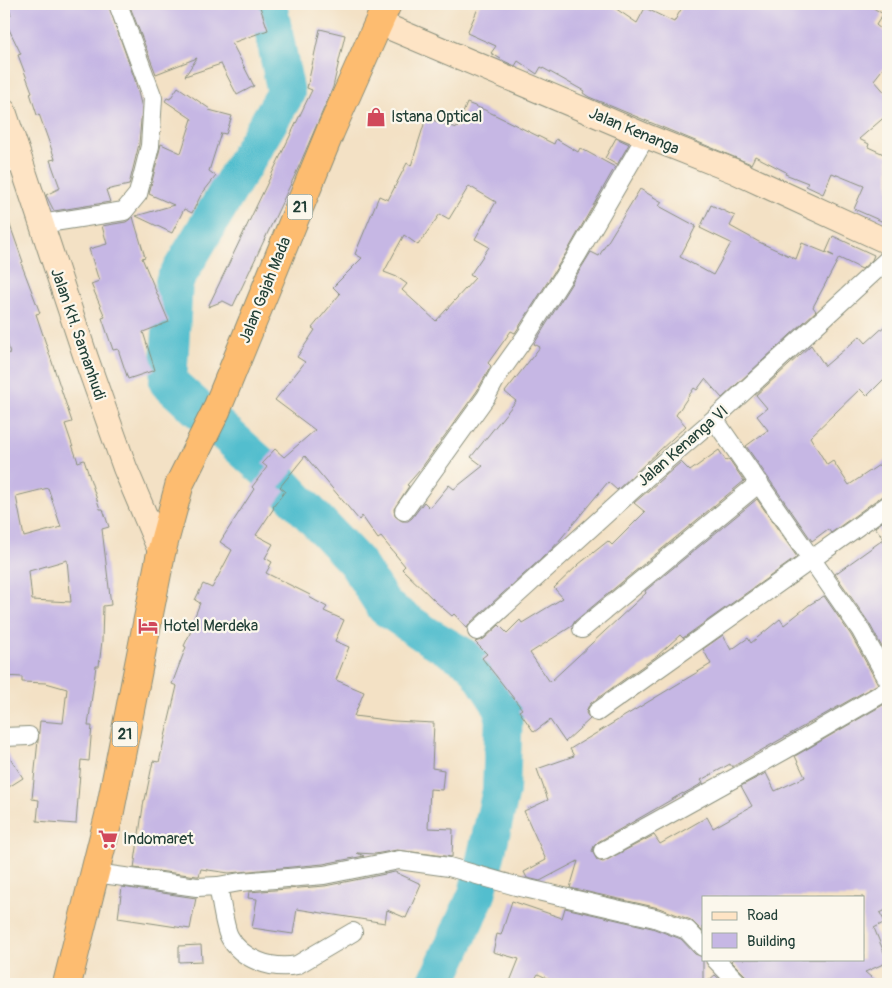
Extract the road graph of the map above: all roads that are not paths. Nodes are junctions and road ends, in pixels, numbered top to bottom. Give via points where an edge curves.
1 (118, 4) edge
2 (383, 13) edge
3 (4, 111) edge
4 (646, 136) junction
5 (12, 162) edge
6 (41, 224) junction
7 (888, 242) edge
8 (888, 260) edge
9 (714, 419) junction
10 (759, 484) junction
11 (888, 505) edge
12 (404, 511) dead end
13 (161, 553) junction
14 (810, 560) junction
15 (582, 629) dead end
16 (477, 631) dead end
17 (888, 680) edge
18 (888, 690) edge
19 (597, 712) dead end
20 (29, 736) dead end
21 (4, 737) edge
22 (603, 851) dead end
23 (95, 873) junction
24 (218, 886) junction
25 (352, 932) dead end
26 (702, 946) edge
27 (716, 960) edge
28 (68, 984) edge
29 (739, 984) edge

1 - 6 street via 153,98 150,146 138,194 124,212
2 - 4 main road, Jalan Kenanga
2 - 13 highway, Jalan Gajah Mada / 21 via 330,132 216,411 180,483
3 - 5 main road, Jalan KH. Samanhudi
4 - 7 main road, Jalan Kenanga via 734,171
4 - 12 street via 526,336
5 - 6 main road, Jalan KH. Samanhudi
6 - 13 main road, Jalan KH. Samanhudi via 126,468
8 - 9 street, Jalan Kenanga VI
9 - 10 street
9 - 16 street, Jalan Kenanga VI
10 - 14 street
10 - 15 street
11 - 14 street
13 - 23 highway, 21
14 - 17 street via 860,629
14 - 19 street
18 - 22 street
20 - 21 street
23 - 24 street via 197,887
23 - 28 highway, 21
24 - 25 street via 229,936 240,950 269,966 297,965
24 - 26 street via 324,875 398,860 449,867 655,918 687,930
27 - 29 street

